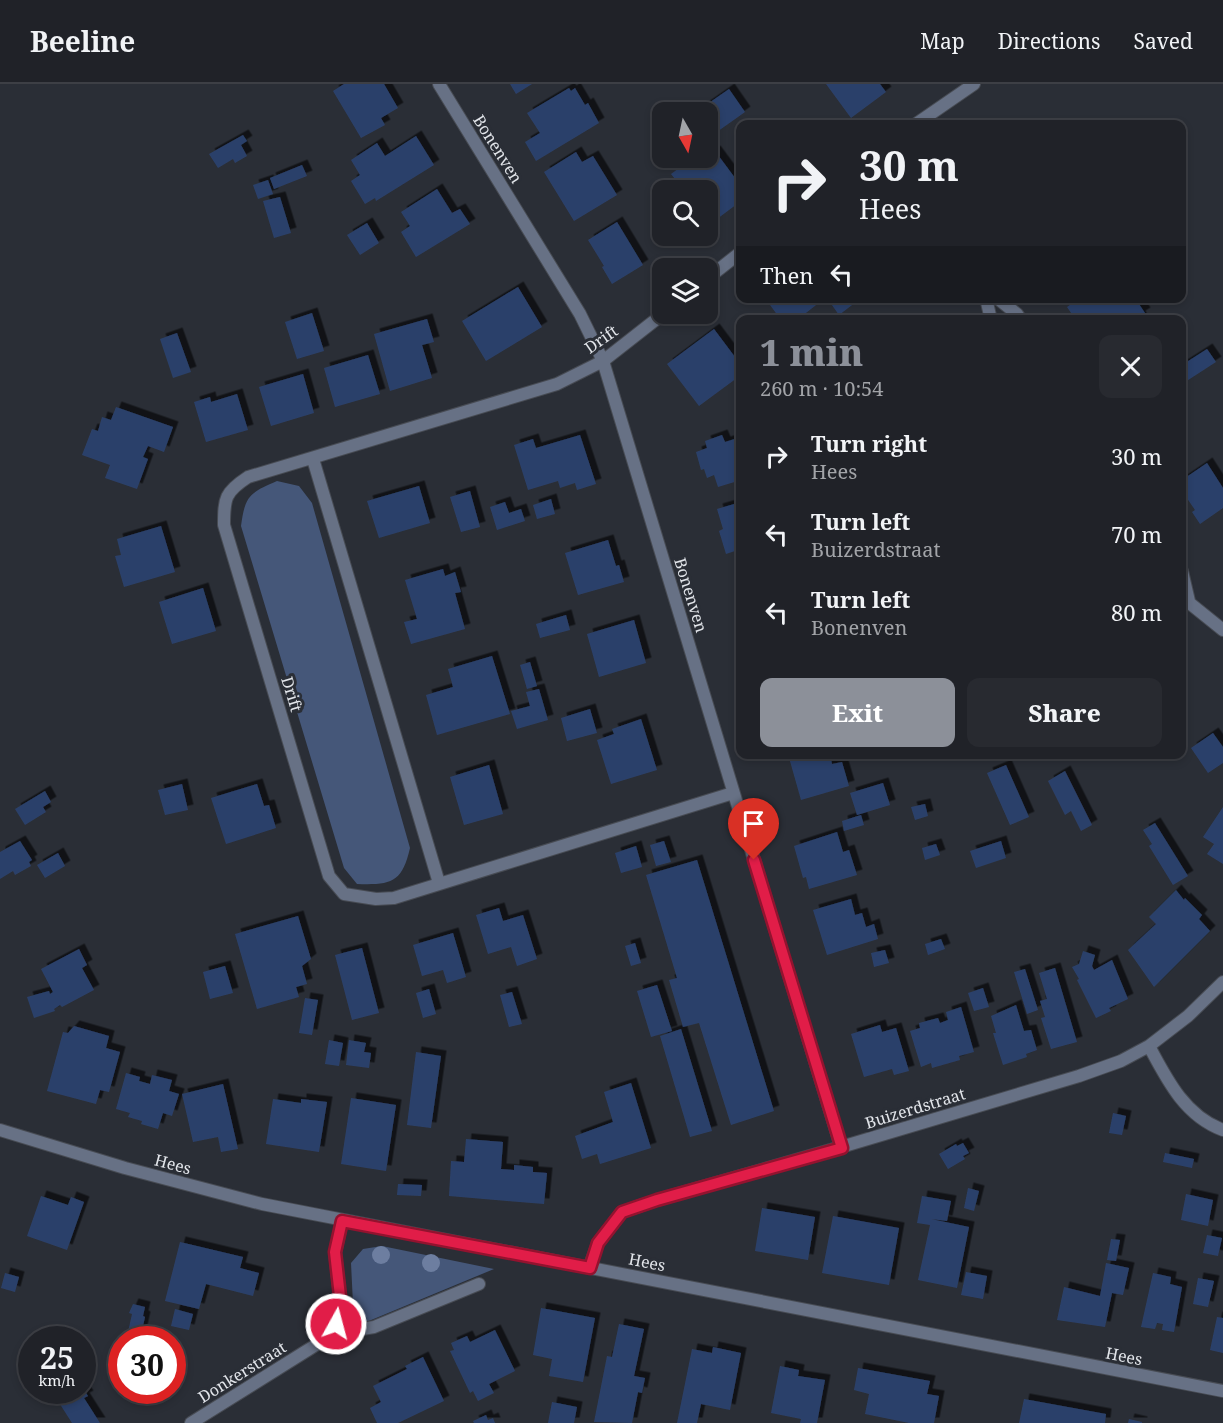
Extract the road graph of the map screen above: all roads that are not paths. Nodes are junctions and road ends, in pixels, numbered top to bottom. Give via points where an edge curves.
1 (439, 84) edge
2 (974, 84) edge
3 (921, 120) edge
4 (736, 256) edge
5 (718, 270) edge
6 (1003, 303) edge
7 (1018, 315) edge
8 (652, 323) edge
9 (603, 361) junction
10 (313, 459) junction
11 (1186, 599) edge
12 (1223, 630) edge
13 (733, 793) junction
14 (439, 883) junction
15 (1223, 982) edge
16 (1149, 1046) junction
17 (0, 1130) edge
18 (1223, 1130) edge
19 (842, 1148) junction
20 (342, 1221) junction
21 (590, 1268) junction
22 (479, 1284) dead end
23 (336, 1324) junction
24 (1223, 1391) edge
25 (191, 1423) edge

1 - 9 street, Bonenven via 580,314
2 - 3 street
4 - 5 street
6 - 7 street
8 - 9 street, Drift
9 - 10 street, Drift via 556,384
9 - 13 street, Bonenven
10 - 14 street
10 - 14 street, Drift via 248,477 231,488 224,502 224,525 234,559 329,876 344,894 376,900
11 - 12 street
13 - 14 street, Drift
13 - 19 street, Bonenven
15 - 16 street, Buizerdstraat
16 - 18 street via 1179,1099
16 - 19 street, Buizerdstraat via 1079,1076
17 - 20 street, Hees via 125,1168
19 - 21 street, Buizerdstraat via 622,1212 598,1243
20 - 21 street, Hees
20 - 23 street via 335,1252 341,1305
21 - 24 street, Hees
22 - 23 street via 374,1327 356,1330
23 - 25 street, Donkerstraat via 319,1343

